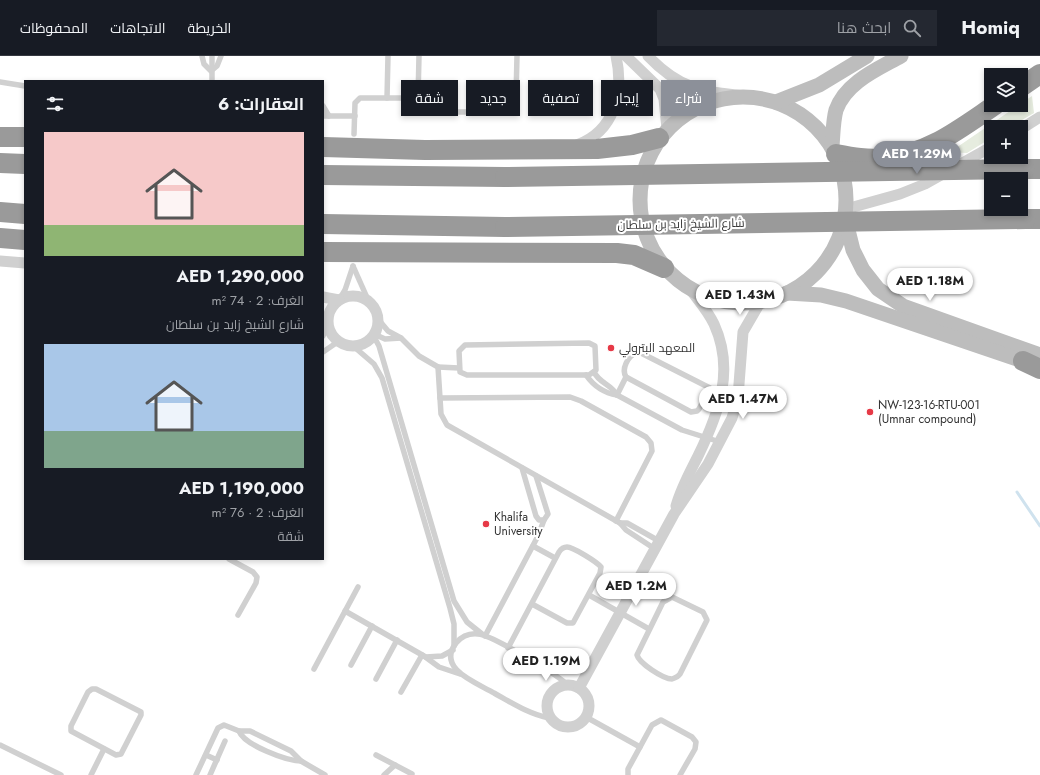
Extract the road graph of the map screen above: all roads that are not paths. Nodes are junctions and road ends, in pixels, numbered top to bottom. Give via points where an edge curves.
1 (202, 56) edge
2 (212, 56) edge
3 (222, 56) edge
4 (388, 56) edge
5 (419, 56) edge
6 (518, 56) edge
7 (616, 56) edge
8 (626, 56) edge
9 (648, 56) edge
10 (867, 56) edge
11 (901, 56) edge
12 (212, 71) junction
13 (1040, 74) edge
14 (212, 80) edge
15 (418, 80) edge
16 (0, 82) edge
17 (1028, 82) edge
18 (24, 86) edge
19 (745, 96) junction
20 (387, 98) junction
21 (401, 98) edge
22 (776, 102) junction
23 (458, 112) edge
24 (985, 112) edge
25 (326, 116) edge
26 (355, 116) junction
27 (1040, 117) edge
28 (1028, 125) edge
29 (663, 133) junction
30 (354, 134) dead end
31 (0, 137) edge
32 (24, 138) edge
33 (324, 147) edge
34 (542, 150) junction
35 (834, 150) junction
36 (984, 151) edge
37 (0, 163) edge
38 (24, 164) edge
39 (1033, 169) edge
40 (324, 175) edge
41 (0, 212) edge
42 (24, 214) edge
43 (845, 214) junction
44 (1033, 219) edge
45 (324, 224) edge
46 (0, 238) edge
47 (24, 240) edge
48 (324, 252) edge
49 (0, 261) edge
50 (24, 263) edge
51 (664, 268) junction
52 (690, 289) junction
53 (787, 293) junction
54 (324, 297) edge
55 (339, 300) junction
56 (761, 301) junction
57 (369, 302) junction
58 (327, 315) edge
59 (378, 319) junction
60 (324, 331) edge
61 (374, 334) junction
62 (401, 338) junction
63 (339, 341) junction
64 (352, 345) junction
65 (324, 351) edge
66 (1036, 363) edge
67 (438, 367) junction
68 (459, 368) junction
69 (594, 372) junction
70 (586, 375) junction
71 (626, 377) junction
72 (710, 388) junction
73 (723, 390) junction
74 (617, 395) junction
75 (440, 398) junction
76 (706, 438) junction
77 (720, 442) junction
78 (522, 468) junction
79 (536, 476) junction
80 (674, 514) junction
81 (544, 520) junction
82 (618, 522) junction
83 (657, 545) junction
84 (533, 546) junction
85 (555, 558) junction
86 (231, 560) edge
87 (358, 587) dead end
88 (588, 595) junction
89 (532, 604) junction
90 (345, 611) junction
91 (620, 613) junction
92 (238, 615) dead end
93 (372, 626) junction
94 (649, 629) junction
95 (484, 635) junction
96 (397, 640) junction
97 (453, 648) junction
98 (508, 648) junction
99 (423, 656) junction
100 (351, 665) dead end
101 (314, 669) dead end
102 (460, 674) junction
103 (376, 679) dead end
104 (568, 685) junction
105 (579, 688) junction
106 (401, 692) dead end
107 (586, 717) junction
108 (550, 718) junction
109 (239, 731) junction
110 (226, 741) dead end
111 (0, 745) edge
112 (640, 746) junction
113 (104, 749) junction
114 (206, 755) junction
115 (376, 755) dead end
116 (217, 760) junction
117 (301, 761) junction
118 (396, 765) junction
119 (412, 774) edge
120 (61, 775) edge
121 (92, 775) edge
122 (196, 775) edge
123 (210, 775) edge
124 (325, 775) edge
125 (384, 775) edge
126 (628, 775) edge
127 (680, 775) edge

1 - 12 lane via 204,64
2 - 12 lane
3 - 12 lane
4 - 20 lane
5 - 15 lane
6 - 23 lane via 516,96 508,109 502,113
7 - 34 street via 620,88 608,120 585,142
8 - 29 street via 660,89 664,98
9 - 19 street via 669,76 693,88
10 - 22 main road via 819,86
11 - 35 main road via 869,73 853,85 842,99 836,110
12 - 14 lane
13 - 17 highway
16 - 18 lane
19 - 22 main road
19 - 29 main road via 716,100 689,111
20 - 21 lane
20 - 26 lane via 358,99 355,104
22 - 35 main road via 803,116 817,127
24 - 35 highway via 956,132 906,155 863,158
25 - 26 lane
26 - 30 lane
27 - 28 street
29 - 34 highway via 611,148
29 - 51 main road via 643,172 639,203 642,226
31 - 32 highway
33 - 34 highway
35 - 43 main road via 845,181
36 - 43 street via 913,189
37 - 38 highway
39 - 40 highway, bridge via 505,177
41 - 42 highway
43 - 53 main road via 838,242 825,263 808,280
43 - 66 main road via 853,250 863,270 878,289 903,306
44 - 45 highway, شارع الشيخ زايد بن سلطان, bridge via 505,227
46 - 47 highway
48 - 51 highway via 617,253 634,255
49 - 50 street
51 - 52 main road
52 - 56 main road via 714,299 736,303
52 - 73 street via 713,323 720,339 725,367
53 - 56 main road
53 - 66 main road via 821,295 846,301
54 - 55 street
55 - 57 street via 351,296
55 - 57 lane via 353,266
55 - 58 street
56 - 77 street via 743,332 738,397 732,418
57 - 59 street
58 - 60 lane
58 - 63 street via 331,332
59 - 61 street
59 - 62 lane via 388,331
61 - 62 lane via 385,340
61 - 64 street via 364,342
61 - 95 lane via 454,601 467,622
62 - 67 lane via 419,356
63 - 64 street
63 - 65 lane
64 - 97 lane via 374,364 382,378 450,608 454,624
67 - 68 lane
67 - 75 lane
68 - 69 lane via 459,351 465,345 589,343 597,350 597,367
68 - 70 lane via 460,372 467,375
69 - 70 lane
69 - 74 lane via 598,378 613,388
70 - 74 lane via 598,387
71 - 72 lane via 691,412 697,412
71 - 72 lane via 624,368 631,355 638,352
71 - 74 lane
72 - 73 lane
73 - 76 street
74 - 76 lane via 682,430
75 - 78 lane via 441,414 447,426
75 - 82 lane via 570,397 646,437 651,443 652,451
76 - 77 lane
76 - 80 street via 683,486
77 - 80 street via 698,481
78 - 79 lane
78 - 81 lane via 536,516 539,520
79 - 81 lane via 548,514
79 - 82 lane
80 - 83 street
81 - 84 lane
82 - 83 lane via 626,530
82 - 83 lane via 627,523
83 - 91 street
84 - 85 lane
84 - 95 lane
85 - 88 lane via 561,549 568,547 599,564 600,573
85 - 89 lane
86 - 92 lane via 253,572 256,577 256,583
87 - 90 lane
88 - 89 lane via 574,622 570,624
88 - 91 lane
89 - 98 lane
90 - 93 lane
90 - 101 lane
91 - 94 lane
91 - 105 street
93 - 96 lane
93 - 100 lane
94 - 94 lane via 638,651 638,659 665,677 673,678 680,674 707,617 703,612 676,598 669,598 663,602
95 - 97 lane via 466,635
95 - 98 lane
96 - 99 lane
96 - 103 lane
97 - 99 lane via 436,658
97 - 102 lane via 454,666
98 - 104 lane
99 - 102 lane via 446,671
99 - 106 lane
102 - 108 lane via 526,710
104 - 105 street
104 - 108 street via 554,690 549,696 547,710
105 - 107 street via 589,701
107 - 108 street via 571,728 558,726
107 - 112 lane
109 - 114 lane via 220,726
109 - 117 lane via 250,731 291,751
109 - 117 lane via 245,740 281,758
110 - 116 lane
111 - 120 lane
112 - 126 lane via 628,769
112 - 127 lane via 652,725 658,721 665,721 692,737 696,746
113 - 113 lane via 116,755 122,753 141,712 92,689 88,692 71,728 73,734
113 - 121 lane
114 - 116 lane
114 - 122 lane
115 - 118 lane
116 - 123 lane
117 - 124 lane
118 - 119 lane
118 - 125 lane

